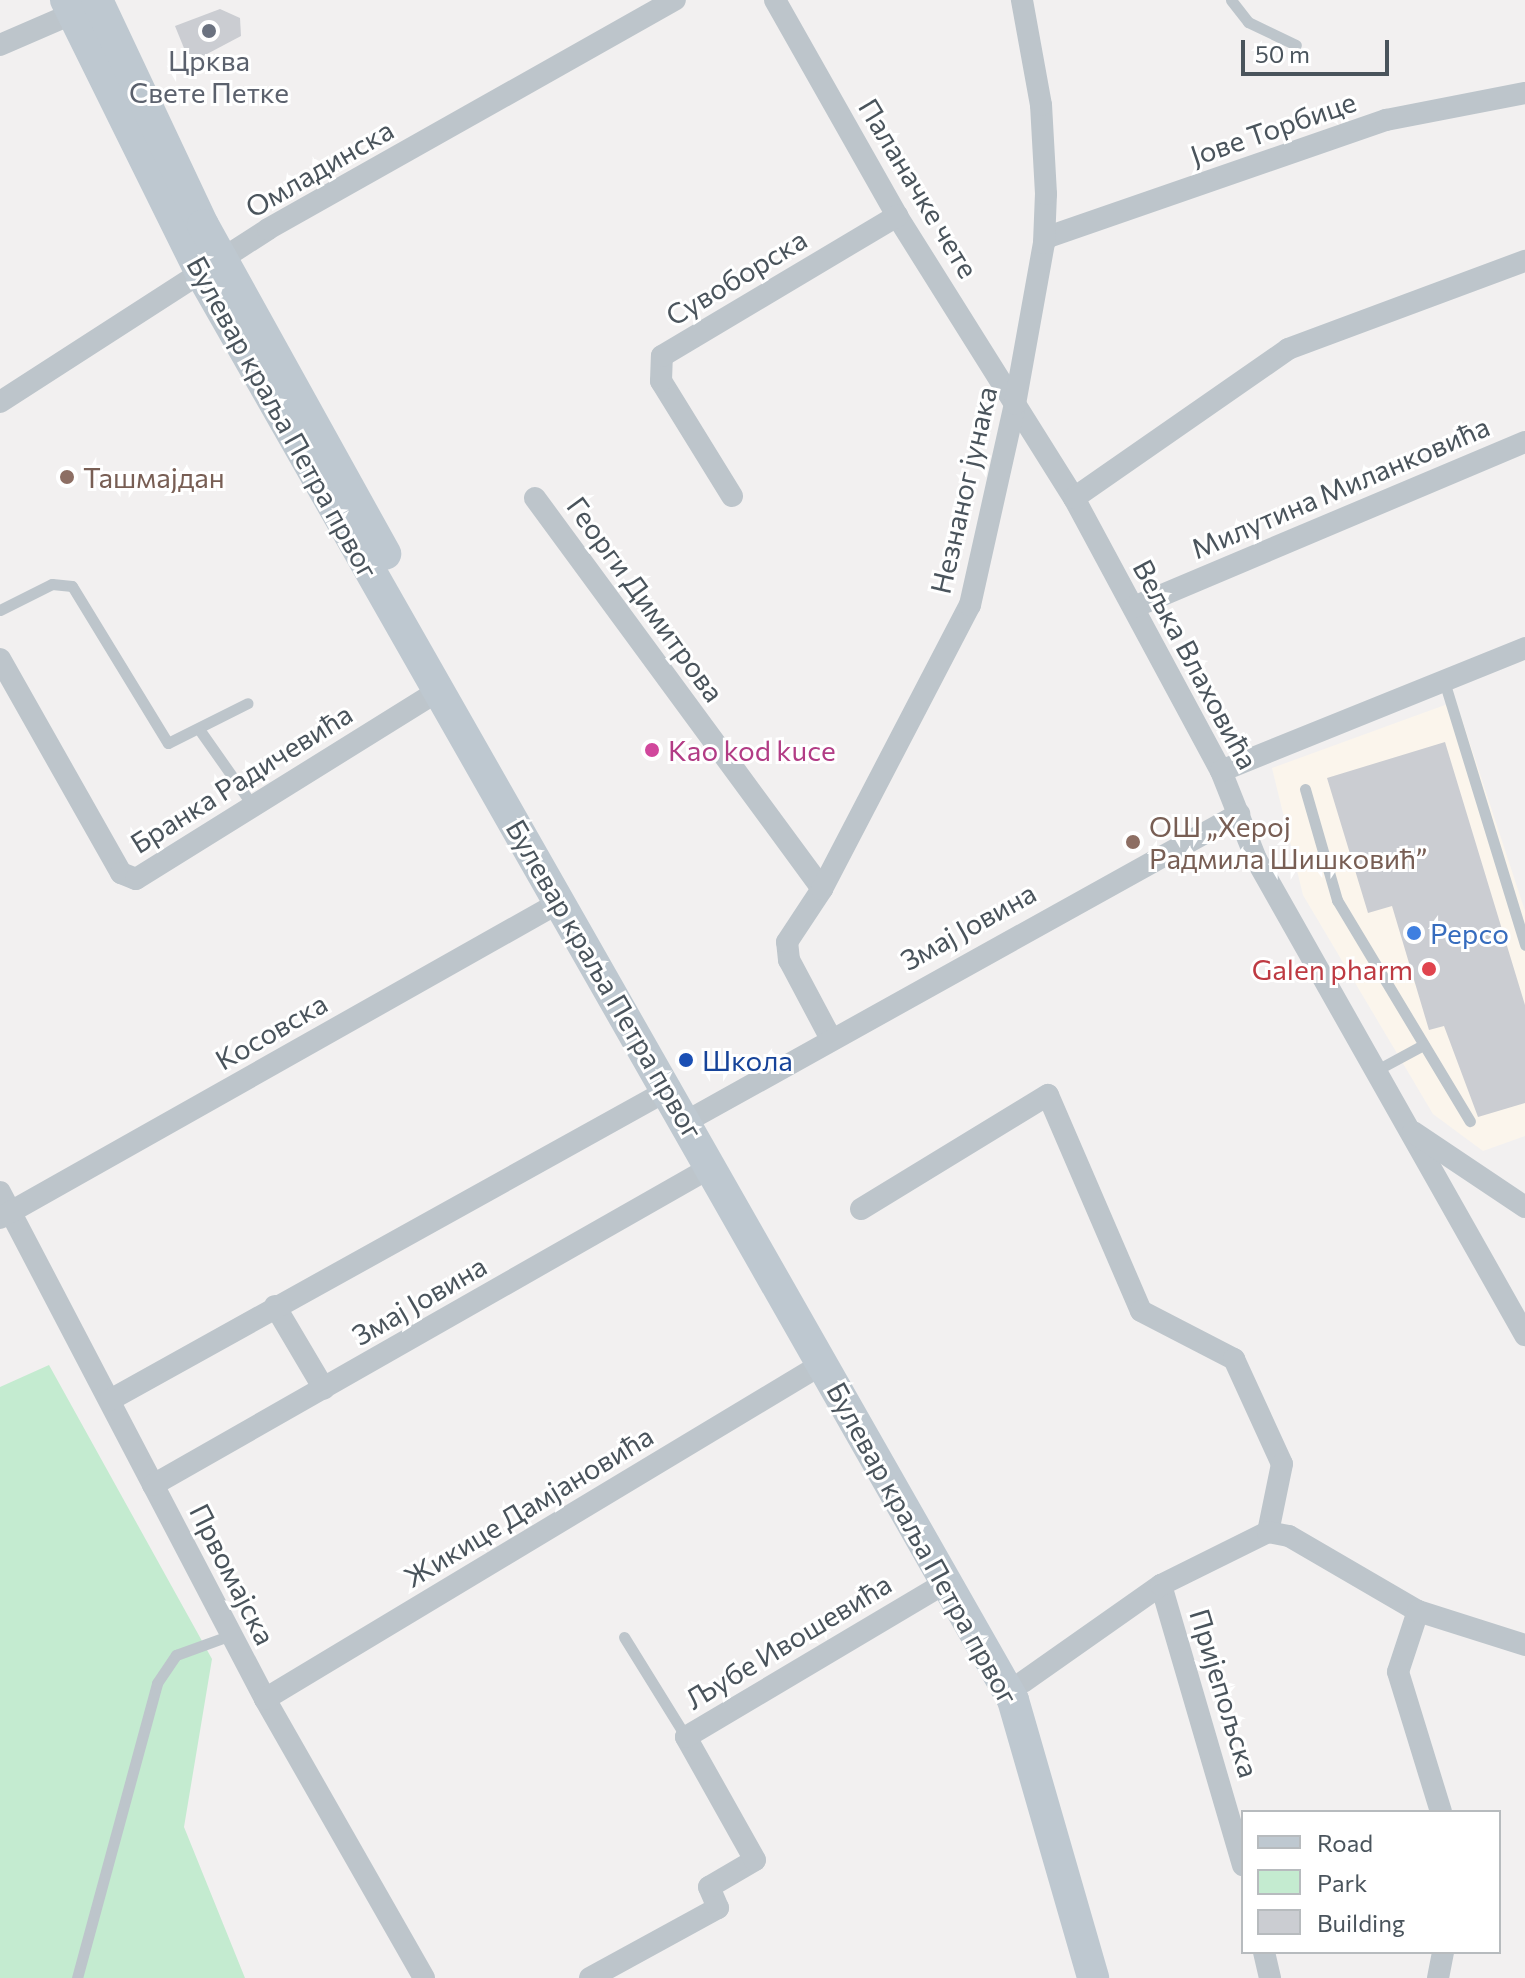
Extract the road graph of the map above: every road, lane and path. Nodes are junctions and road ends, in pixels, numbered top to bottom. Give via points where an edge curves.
1 (675, 0) edge
2 (775, 0) edge
3 (1022, 0) edge
4 (1231, 0) edge
5 (87, 3) edge
6 (0, 45) edge
7 (1296, 45) dead end
8 (1525, 93) edge
9 (897, 216) junction
10 (1045, 238) junction
11 (1525, 261) edge
12 (214, 270) junction
13 (0, 402) edge
14 (1015, 404) junction
15 (1525, 442) edge
16 (732, 496) dead end
17 (535, 498) dead end
18 (1074, 498) junction
19 (1134, 607) junction
20 (0, 610) edge
21 (1525, 648) edge
22 (0, 659) edge
23 (1444, 681) junction
24 (438, 691) junction
25 (248, 703) dead end
26 (201, 732) junction
27 (1221, 771) junction
28 (1305, 789) dead end
29 (253, 806) junction
30 (1239, 814) junction
31 (822, 889) junction
32 (560, 902) junction
33 (1525, 945) edge
34 (830, 1037) junction
35 (1423, 1045) junction
36 (1375, 1071) junction
37 (670, 1089) junction
38 (695, 1117) junction
39 (1470, 1121) dead end
40 (1407, 1128) junction
41 (713, 1166) junction
42 (0, 1192) edge
43 (1525, 1207) edge
44 (861, 1209) dead end
45 (5, 1216) edge
46 (275, 1306) junction
47 (1525, 1335) edge
48 (822, 1364) junction
49 (324, 1389) junction
50 (110, 1400) junction
51 (153, 1485) junction
52 (1268, 1532) junction
53 (945, 1583) junction
54 (1161, 1585) junction
55 (1418, 1611) junction
56 (231, 1635) junction
57 (624, 1637) dead end
58 (1525, 1645) edge
59 (1023, 1682) junction
60 (265, 1699) junction
61 (686, 1737) junction
62 (1440, 1810) edge
63 (1241, 1858) edge
64 (1264, 1954) edge
65 (1443, 1954) edge
66 (77, 1978) edge
67 (424, 1978) edge
68 (590, 1978) edge
69 (1093, 1978) edge
70 (1109, 1978) edge
71 (1270, 1978) edge
72 (1438, 1978) edge

1 - 12 street, Омладинска via 268,229
2 - 9 street, Паланачке чете
3 - 10 street, Незнаног јунака via 1041,105
4 - 7 lane via 1248,22
5 - 6 street
5 - 12 main road, Булевар краља Петра првог
8 - 10 street, Јове Торбице via 1386,120
9 - 14 street, Паланачке чете
9 - 16 street, Сувоборска via 662,356 661,381
10 - 14 street, Незнаног јунака
11 - 18 street via 1288,349
12 - 13 street, Омладинска
12 - 24 main road, Булевар краља Петра првог
12 - 38 main road, Булевар краља Петра првог
14 - 18 street, Вељка Влаховића
14 - 31 street, Незнаног јунака via 970,605
15 - 19 street, Милутина Миланковића
17 - 31 street, Георги Димитрова
18 - 19 street, Вељка Влаховића
19 - 27 street, Вељка Влаховића
20 - 26 lane via 52,584 72,586 157,734 168,743
21 - 23 street
22 - 29 street, Бранка Радичевића via 121,873 136,879 155,871
23 - 27 street
23 - 33 lane
24 - 29 street, Бранка Радичевића
24 - 32 main road, Булевар краља Петра првог
25 - 26 lane
26 - 29 lane
27 - 30 street, Вељка Влаховића
28 - 35 lane via 1337,900
30 - 34 street, Змај Јовина
30 - 36 street, Вељка Влаховића via 1256,859
31 - 34 street, Незнаног јунака via 787,942 789,960
32 - 37 main road, Булевар краља Петра првог
32 - 45 street, Косовска
34 - 38 street, Змај Јовина
35 - 36 lane
35 - 39 lane
36 - 40 street, Вељка Влаховића
37 - 38 main road, Булевар краља Петра првог
37 - 46 street
38 - 41 main road, Булевар краља Петра првог
38 - 59 main road, Булевар краља Петра првог
40 - 43 street
40 - 47 street, Вељка Влаховића
41 - 48 main road, Булевар краља Петра првог
41 - 49 street, Змај Јовина
42 - 45 street, Првомајска
44 - 52 street via 1048,1095 1141,1311 1234,1359 1282,1464
45 - 50 street, Првомајска
46 - 49 street
46 - 50 street
48 - 53 main road, Булевар краља Петра првог
48 - 60 street, Жикице Дамјановића
49 - 51 street, Змај Јовина
50 - 51 street, Првомајска
51 - 56 street, Првомајска
52 - 54 street
52 - 55 street via 1289,1536
53 - 61 street, Љубе Ивошевића
53 - 69 main road, Булевар краља Петра првог via 1022,1723
54 - 59 street
54 - 63 street, Пријепољска
55 - 58 street
55 - 62 street via 1398,1672
56 - 60 street, Првомајска
56 - 66 lane via 176,1655 157,1683
57 - 61 lane
59 - 70 main road, Булевар краља Петра првог via 1051,1760
60 - 67 street, Првомајска
61 - 68 street, Љубе Ивошевића via 755,1860 709,1887 718,1908
64 - 71 street
65 - 72 street

